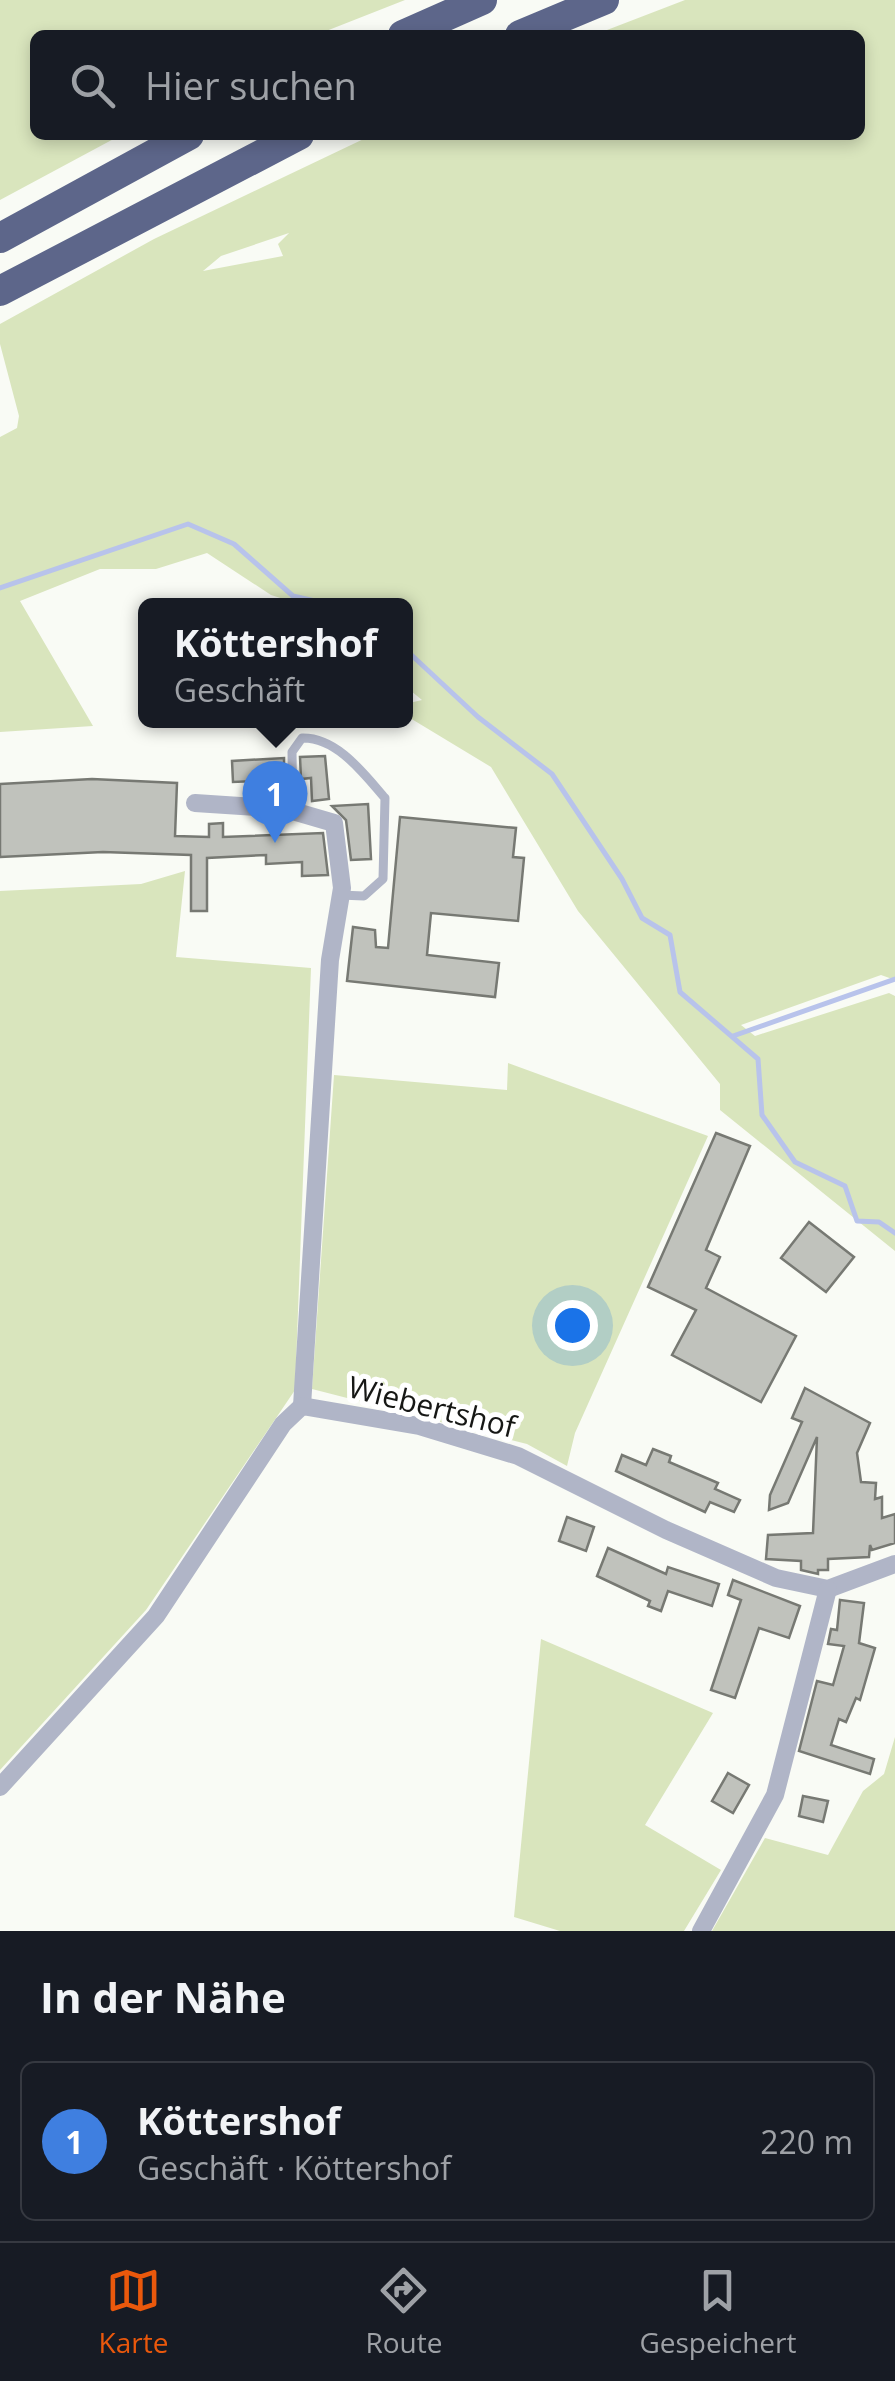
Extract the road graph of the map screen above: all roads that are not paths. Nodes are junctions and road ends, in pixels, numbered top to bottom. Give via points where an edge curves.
1 (482, 0) edge
2 (604, 0) edge
3 (414, 30) edge
4 (532, 30) edge
5 (180, 140) edge
6 (289, 140) edge
7 (0, 238) edge
8 (0, 291) edge
9 (195, 804) dead end
10 (293, 812) junction
11 (340, 895) junction
12 (302, 1406) junction
13 (895, 1564) edge
14 (828, 1588) junction
15 (0, 1787) edge
16 (701, 1931) edge

1 - 3 highway
2 - 4 highway
5 - 7 highway
6 - 8 highway
9 - 10 street
10 - 11 street via 334,823
10 - 11 lane via 292,752 302,738 323,742 356,765 385,798 383,878 364,896
11 - 12 street via 330,960
12 - 14 street, Wiebertshof via 419,1426 518,1456 760,1571
12 - 15 street, Wiebertshof via 283,1424 156,1616
13 - 14 street
14 - 16 street via 776,1795

